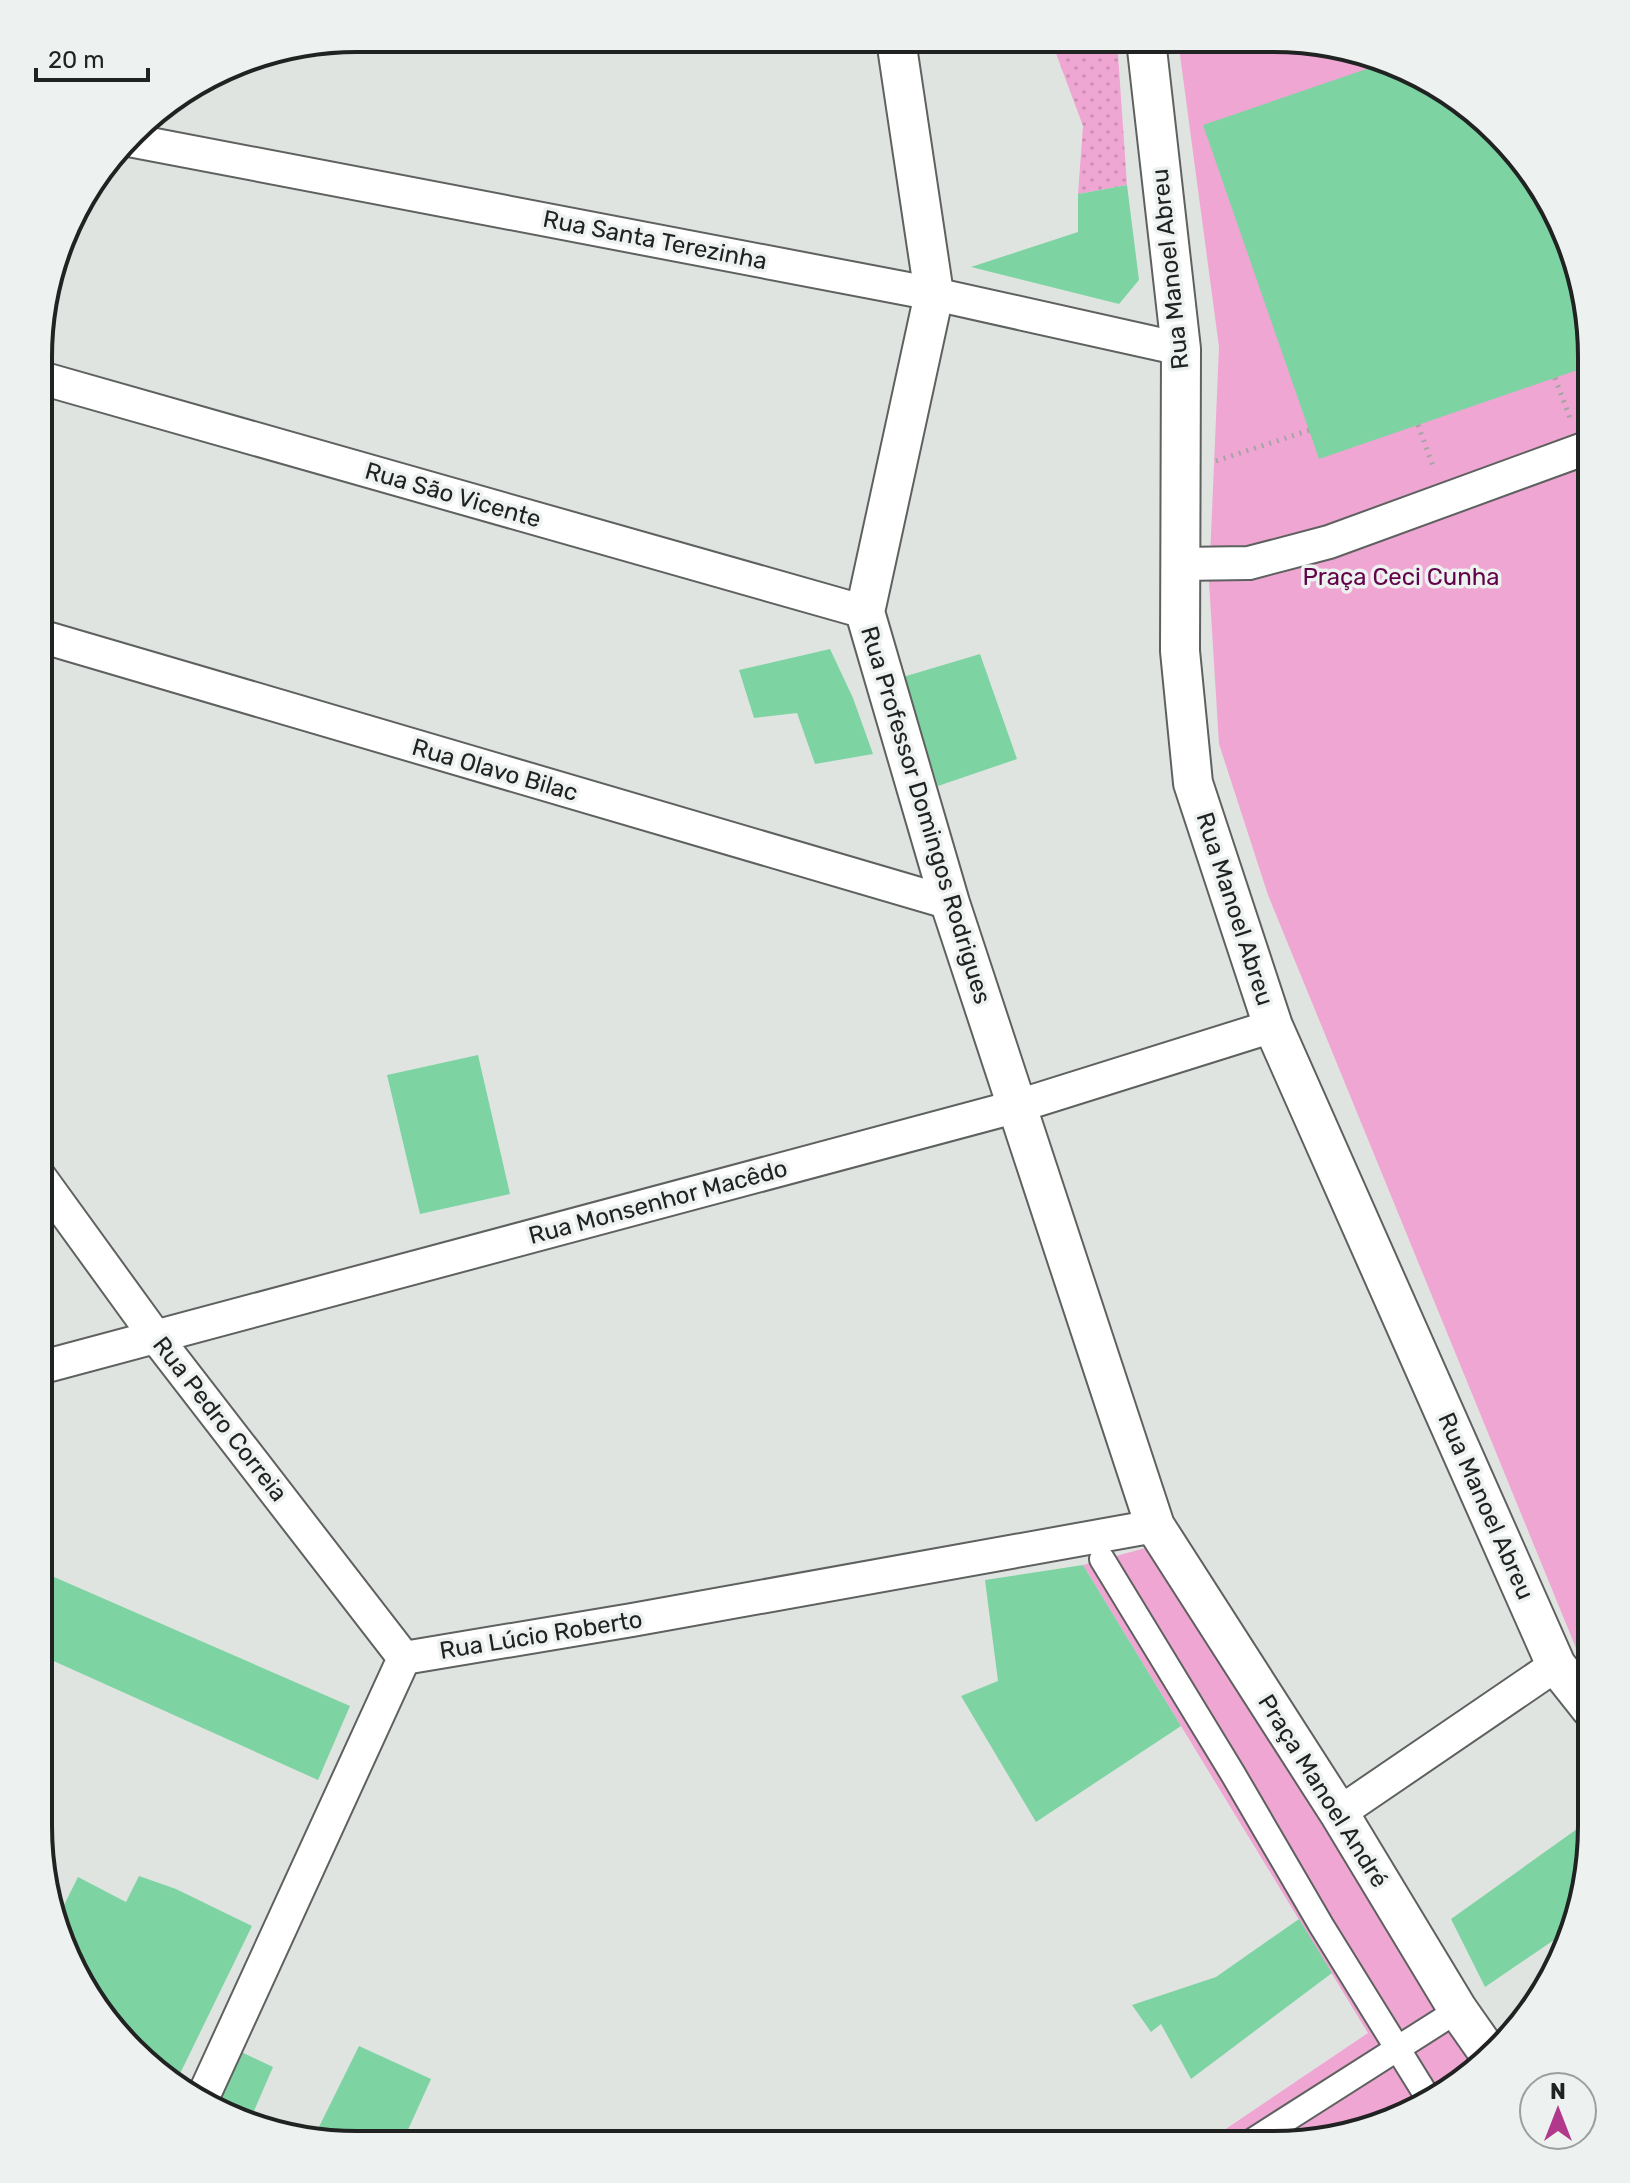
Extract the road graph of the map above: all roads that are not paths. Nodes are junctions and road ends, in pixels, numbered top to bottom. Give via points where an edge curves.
1 (898, 52) edge
2 (1147, 52) edge
3 (140, 142) edge
4 (934, 294) junction
5 (1181, 349) junction
6 (52, 381) edge
7 (1578, 451) edge
8 (1180, 564) junction
9 (865, 612) junction
10 (52, 640) edge
11 (950, 903) junction
12 (1273, 1026) junction
13 (1018, 1106) junction
14 (52, 1194) edge
15 (155, 1336) junction
16 (52, 1364) edge
17 (1155, 1526) junction
18 (1102, 1559) dead end
19 (404, 1658) junction
20 (1556, 1665) junction
21 (1578, 1693) edge
22 (1339, 1813) junction
23 (1458, 2010) junction
24 (1484, 2047) edge
25 (1397, 2048) junction
26 (206, 2091) edge
27 (1424, 2091) edge
28 (1268, 2131) edge

1 - 4 street, Rua Professor Domingos Rodrigues
2 - 5 street, Rua Manoel Abreu
3 - 4 street, Rua Santa Terezinha
4 - 5 street, Rua Santa Terezinha
4 - 9 street, Rua Professor Domingos Rodrigues
5 - 8 street, Rua Manoel Abreu
6 - 9 street, Rua São Vicente
7 - 8 street via 1329,542 1249,563
8 - 12 street, Rua Manoel Abreu via 1180,651 1193,783
9 - 11 street, Rua Professor Domingos Rodrigues
10 - 11 street, Rua Olavo Bilac
11 - 13 street, Rua Professor Domingos Rodrigues
12 - 13 street, Rua Monsenhor Macêdo
12 - 20 street, Rua Manoel Abreu
13 - 15 street, Rua Monsenhor Macêdo
13 - 17 street, Rua Professor Domingos Rodrigues
14 - 15 street, Rua Pedro Correia
15 - 16 street, Rua Monsenhor Macêdo
15 - 19 street, Rua Pedro Correia
17 - 19 street, Rua Lúcio Roberto
17 - 22 street, Praça Manoel André
18 - 25 street
19 - 26 street
20 - 21 street, Rua Manoel Abreu
20 - 22 street
22 - 23 street, Praça Manoel André
23 - 24 street, Praça Manoel André
23 - 25 street
25 - 27 street
25 - 28 street

